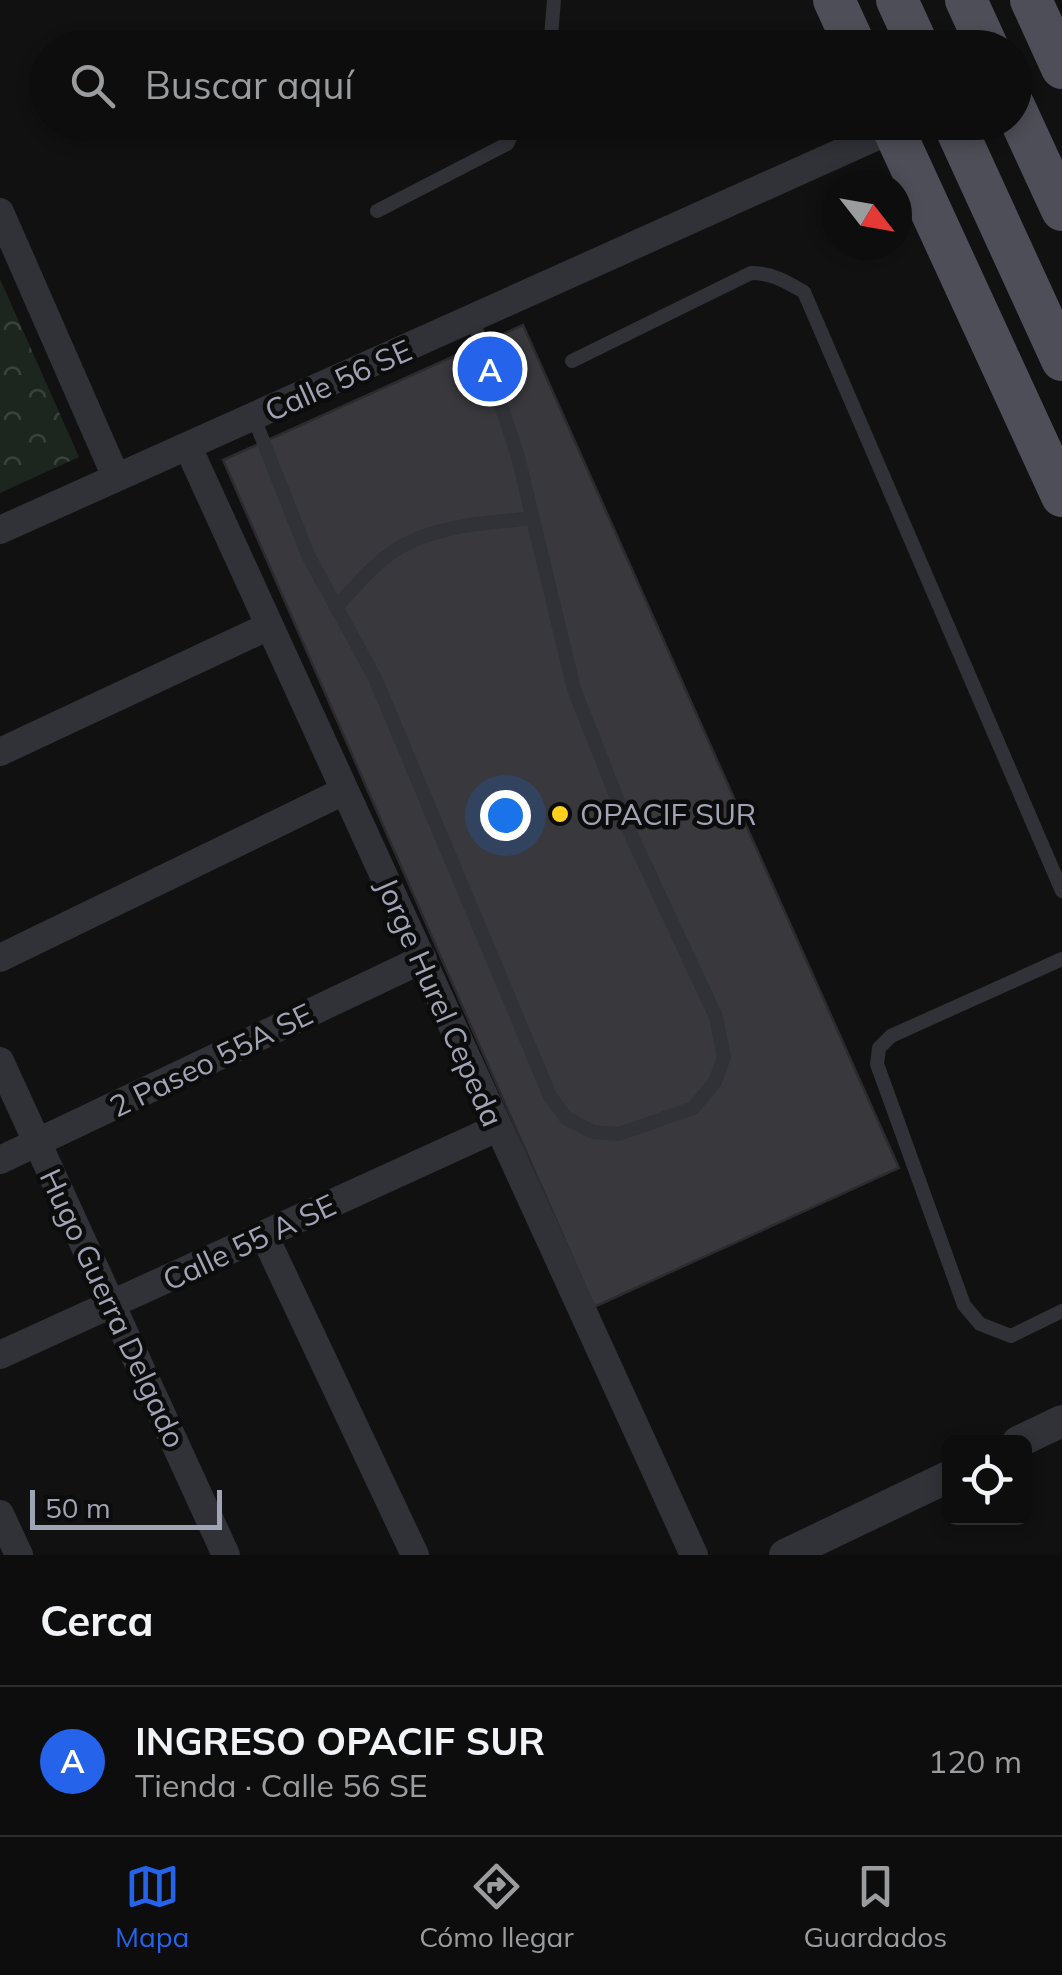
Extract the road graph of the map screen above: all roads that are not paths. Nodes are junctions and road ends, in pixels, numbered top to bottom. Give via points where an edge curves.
1 (554, 0) edge
2 (834, 0) edge
3 (897, 0) edge
4 (966, 0) edge
5 (1031, 0) edge
6 (552, 30) edge
7 (848, 30) edge
8 (911, 30) edge
9 (980, 30) edge
10 (1062, 68) edge
11 (509, 140) edge
12 (862, 140) edge
13 (898, 140) edge
14 (961, 140) edge
15 (1030, 140) edge
16 (1062, 210) edge
17 (377, 211) dead end
18 (0, 212) edge
19 (473, 319) junction
20 (1062, 360) edge
21 (572, 361) dead end
22 (254, 418) junction
23 (188, 448) junction
24 (116, 478) junction
25 (1062, 496) edge
26 (533, 518) junction
27 (0, 530) edge
28 (336, 606) junction
29 (269, 626) junction
30 (0, 752) edge
31 (344, 791) junction
32 (1062, 891) edge
33 (0, 958) edge
34 (423, 958) junction
35 (1062, 959) edge
36 (0, 1060) edge
37 (497, 1128) junction
38 (38, 1142) junction
39 (0, 1160) edge
40 (264, 1235) junction
41 (112, 1304) junction
42 (1062, 1311) edge
43 (0, 1356) edge
44 (1062, 1422) edge
45 (1032, 1436) edge
46 (942, 1480) edge
47 (0, 1514) edge
48 (19, 1555) edge
49 (226, 1555) edge
50 (416, 1555) edge
51 (694, 1555) edge
52 (784, 1555) edge

1 - 6 lane
2 - 7 main road
3 - 8 main road
4 - 9 main road
5 - 10 main road
11 - 17 lane
12 - 19 street, Calle 56 SE
13 - 25 main road
14 - 20 main road
15 - 16 main road
18 - 24 street
19 - 22 street, Calle 56 SE
19 - 26 lane
21 - 32 lane via 750,274 766,273 804,292
22 - 23 street, Calle 56 SE
22 - 28 lane via 308,556
23 - 24 street, Calle 56 SE
23 - 29 street, Jorge Hurel Cepeda
24 - 27 street, Calle 56 SE
26 - 28 lane via 441,530 405,544
26 - 28 lane via 574,688 633,839 716,1018 724,1057 715,1082 692,1108 618,1134 592,1132 566,1118 550,1096 375,678
29 - 30 street
29 - 31 street, Jorge Hurel Cepeda
31 - 33 street
31 - 34 street, Jorge Hurel Cepeda
34 - 37 street, Jorge Hurel Cepeda
34 - 38 street, 2 Paseo 55A SE
35 - 42 lane via 891,1036 879,1048 877,1064 964,1305 980,1324 1012,1336
36 - 38 street, Hugo Guerra Delgado
37 - 40 street, Calle 55 A SE
37 - 51 street, Jorge Hurel Cepeda
38 - 39 street, 2 Paseo 55A SE
38 - 41 street, Hugo Guerra Delgado
40 - 41 street, Calle 55 A SE
40 - 50 street
41 - 43 street, Calle 55 A SE
41 - 49 street, Hugo Guerra Delgado
44 - 45 street
46 - 52 street
47 - 48 street

